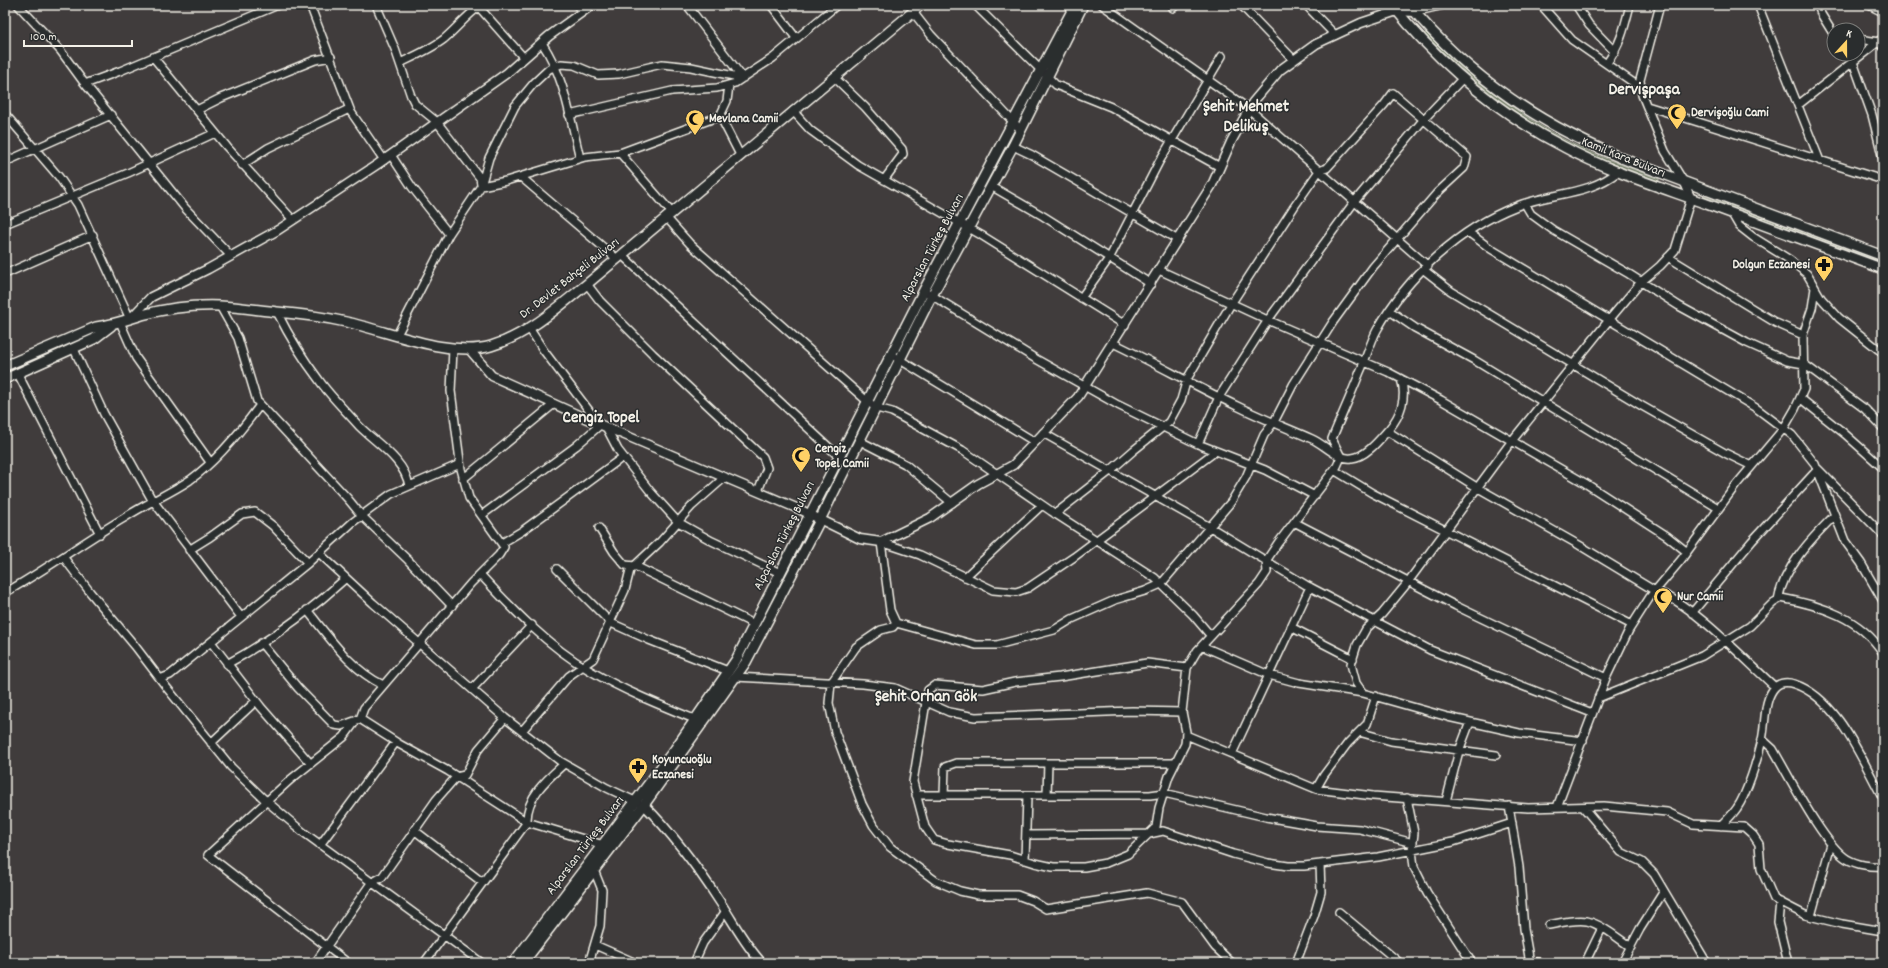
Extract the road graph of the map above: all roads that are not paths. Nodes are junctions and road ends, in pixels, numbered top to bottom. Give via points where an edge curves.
1 (18, 5) edge
2 (278, 5) edge
3 (310, 5) edge
4 (376, 5) edge
5 (577, 5) edge
6 (592, 5) edge
7 (687, 5) edge
8 (771, 5) edge
9 (837, 5) edge
10 (921, 5) edge
11 (975, 5) edge
12 (1075, 5) edge
13 (1083, 5) edge
14 (1102, 5) edge
15 (1241, 5) edge
16 (1306, 5) edge
17 (1444, 5) edge
18 (1541, 5) edge
19 (1576, 5) edge
20 (1630, 5) edge
21 (1660, 5) edge
22 (1758, 5) edge
23 (1818, 5) edge
24 (1869, 5) edge
25 (479, 6) edge
26 (1395, 8) edge
27 (1411, 8) edge
28 (584, 11) junction
29 (913, 12) junction
30 (1883, 12) edge
31 (1826, 22) edge
32 (1335, 35) junction
33 (796, 38) junction
34 (1866, 40) edge
35 (1882, 42) edge
36 (542, 43) junction
37 (1615, 52) junction
38 (1866, 53) edge
39 (1222, 56) dead end
40 (153, 57) junction
41 (330, 57) junction
42 (524, 58) junction
43 (1294, 60) junction
44 (1853, 62) joint
45 (400, 63) junction
46 (1607, 63) junction
47 (555, 65) junction
48 (1041, 70) junction
49 (834, 77) junction
50 (1048, 77) junction
51 (743, 78) junction
52 (1463, 78) junction
53 (1208, 80) junction
54 (85, 84) junction
55 (729, 85) junction
56 (1641, 88) junction
57 (1798, 105) junction
58 (1647, 106) junction
59 (349, 109) junction
60 (1249, 109) junction
61 (197, 110) junction
62 (793, 111) junction
63 (5, 114) edge
64 (111, 115) junction
65 (569, 115) junction
66 (720, 116) junction
67 (1424, 119) junction
68 (437, 122) junction
69 (1017, 125) junction
70 (215, 133) junction
71 (1172, 140) junction
72 (1013, 146) junction
73 (36, 150) junction
74 (620, 152) junction
75 (391, 154) junction
76 (740, 155) junction
77 (580, 158) junction
78 (1883, 158) edge
79 (384, 160) junction
80 (1820, 161) junction
81 (5, 162) edge
82 (148, 163) junction
83 (242, 164) junction
84 (1220, 167) junction
85 (1319, 171) junction
86 (1619, 171) junction
87 (520, 177) junction
88 (884, 180) junction
89 (1883, 180) edge
90 (1684, 182) junction
91 (481, 186) junction
92 (991, 186) junction
93 (72, 196) junction
94 (1691, 198) junction
95 (1355, 201) junction
96 (1524, 204) junction
97 (1133, 214) junction
98 (1732, 214) junction
99 (669, 215) junction
100 (293, 220) junction
101 (5, 224) edge
102 (964, 226) junction
103 (1468, 232) junction
104 (449, 234) junction
105 (92, 235) junction
106 (1398, 239) junction
107 (1178, 240) junction
108 (231, 256) junction
109 (1883, 256) edge
110 (620, 257) junction
111 (1110, 257) junction
112 (1668, 257) junction
113 (1426, 268) junction
114 (1883, 269) edge
115 (1160, 270) junction
116 (5, 274) edge
117 (1641, 282) junction
118 (587, 284) junction
119 (1151, 284) junction
120 (1815, 288) junction
121 (924, 290) junction
122 (933, 296) junction
123 (1081, 298) junction
124 (1231, 304) junction
125 (220, 306) junction
126 (1390, 311) junction
127 (277, 312) junction
128 (130, 319) junction
129 (1268, 320) junction
130 (1609, 320) junction
131 (120, 322) junction
132 (1125, 325) junction
133 (111, 326) junction
134 (530, 328) junction
135 (397, 335) junction
136 (1803, 335) junction
137 (1113, 343) junction
138 (1320, 344) junction
139 (74, 349) junction
140 (453, 349) junction
141 (469, 349) junction
142 (1883, 353) edge
143 (892, 355) junction
144 (900, 361) junction
145 (1364, 362) junction
146 (1804, 364) junction
147 (1574, 365) junction
148 (5, 366) edge
149 (18, 374) junction
150 (5, 379) edge
151 (1401, 379) junction
152 (1187, 380) junction
153 (1084, 387) junction
154 (1219, 397) junction
155 (1800, 398) junction
156 (868, 402) junction
157 (1544, 403) junction
158 (554, 404) junction
159 (260, 405) junction
160 (876, 408) junction
161 (1274, 422) junction
162 (603, 426) junction
163 (1162, 426) junction
164 (1784, 428) junction
165 (1883, 428) edge
166 (1387, 431) junction
167 (1043, 433) junction
168 (860, 441) junction
169 (1035, 442) junction
170 (1511, 442) junction
171 (1198, 444) junction
172 (1216, 451) junction
173 (623, 456) junction
174 (840, 457) junction
175 (1341, 457) junction
176 (210, 462) junction
177 (460, 464) junction
178 (848, 464) junction
179 (1251, 465) junction
180 (1752, 466) junction
181 (1883, 468) edge
182 (1818, 469) junction
183 (1334, 470) junction
184 (1110, 471) junction
185 (997, 474) junction
186 (725, 477) junction
187 (463, 479) junction
188 (409, 486) junction
189 (1478, 488) junction
190 (758, 491) junction
191 (1315, 496) junction
192 (1155, 497) junction
193 (153, 501) junction
194 (952, 503) junction
195 (1042, 505) junction
196 (1718, 508) junction
197 (810, 514) junction
198 (1055, 514) junction
199 (362, 516) junction
200 (482, 516) junction
201 (1834, 516) junction
202 (820, 519) junction
203 (678, 522) junction
204 (1294, 522) junction
205 (1208, 527) junction
206 (599, 528) dead end
207 (1445, 531) junction
208 (100, 534) junction
209 (1883, 535) edge
210 (1097, 540) junction
211 (881, 542) junction
212 (502, 543) junction
213 (189, 550) junction
214 (1687, 552) junction
215 (319, 553) junction
216 (64, 558) junction
217 (1266, 561) junction
218 (308, 563) junction
219 (634, 566) junction
220 (557, 569) dead end
221 (780, 573) junction
222 (480, 574) junction
223 (965, 577) junction
224 (346, 578) junction
225 (1408, 581) junction
226 (1161, 584) junction
227 (1310, 587) junction
228 (6, 591) edge
229 (1655, 591) junction
230 (1881, 593) edge
231 (1778, 600) junction
232 (1883, 601) edge
233 (452, 606) junction
234 (307, 610) junction
235 (1692, 614) junction
236 (241, 617) junction
237 (1376, 620) junction
238 (610, 623) junction
239 (896, 623) junction
240 (754, 624) junction
241 (532, 625) junction
242 (1632, 625) junction
243 (1291, 627) junction
244 (1210, 635) junction
245 (211, 642) junction
246 (1726, 642) junction
247 (261, 643) junction
248 (420, 644) junction
249 (1202, 646) junction
250 (1883, 653) edge
251 (1353, 659) junction
252 (227, 664) junction
253 (582, 666) junction
254 (1188, 668) junction
255 (732, 674) junction
256 (1269, 675) junction
257 (1606, 678) junction
258 (160, 679) junction
259 (831, 682) junction
260 (383, 686) junction
261 (1774, 687) junction
262 (472, 688) junction
263 (1363, 693) junction
264 (1376, 696) junction
265 (1598, 698) junction
266 (256, 701) junction
267 (926, 703) junction
268 (1182, 712) junction
269 (1592, 713) junction
270 (504, 718) junction
271 (358, 720) junction
272 (699, 721) junction
273 (1470, 722) junction
274 (522, 731) junction
275 (1359, 732) junction
276 (1186, 735) junction
277 (1762, 739) junction
278 (1583, 741) junction
279 (396, 742) junction
280 (211, 743) junction
281 (1459, 752) junction
282 (1232, 754) junction
283 (1496, 755) dead end
284 (310, 763) junction
285 (1048, 763) junction
286 (1175, 763) junction
287 (564, 764) junction
288 (456, 777) junction
289 (1316, 789) junction
290 (1164, 793) junction
291 (916, 795) junction
292 (944, 795) junction
293 (1047, 795) junction
294 (1027, 796) junction
295 (1408, 798) junction
296 (1883, 798) edge
297 (1446, 801) junction
298 (267, 802) junction
299 (640, 803) junction
300 (1508, 806) junction
301 (1557, 807) junction
302 (1583, 807) junction
303 (527, 822) junction
304 (1512, 823) junction
305 (1721, 826) junction
306 (414, 830) junction
307 (1149, 834) junction
308 (1026, 835) junction
309 (1831, 844) junction
310 (320, 845) junction
311 (608, 846) junction
312 (1412, 846) junction
313 (1025, 860) junction
314 (1320, 864) junction
315 (1883, 866) edge
316 (594, 870) junction
317 (482, 882) junction
318 (371, 883) junction
319 (1664, 891) junction
320 (1780, 902) junction
321 (726, 911) junction
322 (1339, 912) dead end
323 (1811, 916) junction
324 (1549, 926) dead end
325 (1602, 928) junction
326 (1883, 931) edge
327 (444, 935) junction
328 (595, 945) junction
329 (327, 946) junction
330 (1631, 947) junction
331 (1530, 962) edge
332 (315, 963) edge
333 (348, 963) edge
334 (424, 963) edge
335 (482, 963) edge
336 (513, 963) edge
337 (523, 963) edge
338 (589, 963) edge
339 (636, 963) edge
340 (694, 963) edge
341 (762, 963) edge
342 (1232, 963) edge
343 (1296, 963) edge
344 (1400, 963) edge
345 (1472, 963) edge
346 (1542, 963) edge
347 (1585, 963) edge
348 (1622, 963) edge
349 (1707, 963) edge
350 (1788, 963) edge

1 - 54 street via 60,50
2 - 40 street
3 - 41 street
4 - 45 street
5 - 28 street
6 - 28 street
7 - 51 street
8 - 33 street
9 - 33 street
10 - 29 main road, Dr. Devlet Bahçeli Bulvarı
11 - 48 street
12 - 48 main road, Alparslan Türkeş Bulvarı
13 - 50 main road, Alparslan Türkeş Bulvarı
14 - 53 street
15 - 43 street
16 - 32 street
17 - 27 street
18 - 46 street via 1572,40
19 - 37 street via 1589,25
20 - 37 street via 1623,36
21 - 56 street via 1640,80
22 - 57 street
23 - 31 street
24 - 30 street
25 - 42 street
25 - 45 street via 445,38 426,51
26 - 27 street
26 - 32 street
26 - 52 main road, Kamil Kara Bulvarı via 1427,45
27 - 90 main road, Kamil Kara Bulvarı via 1441,40 1478,73 1511,100 1540,119 1594,147
28 - 36 street
29 - 49 main road, Dr. Devlet Bahçeli Bulvarı
29 - 69 street via 931,35
32 - 43 street via 1316,44
33 - 51 street via 773,58
34 - 35 street
35 - 38 street
36 - 42 street
36 - 47 street
37 - 46 street
39 - 53 street
40 - 54 street
40 - 61 street
41 - 59 street
41 - 61 street via 315,60
42 - 68 street via 507,73
43 - 60 street via 1280,70
44 - 57 street
44 - 78 street via 1872,115
45 - 68 street via 415,104
46 - 56 street
47 - 51 street via 574,65 598,75 619,74 662,64
47 - 65 street
47 - 91 street via 534,83 515,106 489,158
48 - 50 street
48 - 69 main road, Alparslan Türkeş Bulvarı
49 - 62 main road, Dr. Devlet Bahçeli Bulvarı
49 - 88 street via 902,149 903,154
50 - 69 main road, Alparslan Türkeş Bulvarı
50 - 71 street via 1056,85 1111,107
51 - 55 street
52 - 67 street
52 - 86 main road, Kamil Kara Bulvarı via 1537,132 1571,151
53 - 60 street
53 - 71 street
54 - 64 street
55 - 65 street via 672,90
55 - 66 street via 727,102
56 - 58 street
57 - 80 street
58 - 80 street
58 - 90 street via 1665,151
59 - 79 street
59 - 83 street via 268,148
60 - 84 street
60 - 85 street
61 - 70 street
62 - 76 main road, Dr. Devlet Bahçeli Bulvarı
62 - 88 street via 810,130 858,165
63 - 73 street
64 - 73 street
64 - 82 street
65 - 77 street
66 - 74 street
66 - 76 street
67 - 85 street via 1393,93 1327,168
67 - 95 street
67 - 106 street via 1467,157 1466,162 1464,168 1437,193
68 - 75 street
68 - 91 street via 480,178
69 - 72 main road, Alparslan Türkeş Bulvarı
69 - 102 main road, Alparslan Türkeş Bulvarı
70 - 82 street
70 - 83 street
71 - 84 street
71 - 97 street
72 - 92 main road, Alparslan Türkeş Bulvarı
72 - 97 street
73 - 81 street
73 - 93 street
74 - 77 street
74 - 99 street
75 - 79 street
75 - 104 street via 412,187
76 - 99 main road, Dr. Devlet Bahçeli Bulvarı
77 - 87 street
79 - 100 street
80 - 89 street
82 - 93 street
82 - 108 street via 185,208
83 - 100 street
84 - 107 street via 1212,185
85 - 95 street
85 - 124 street
86 - 94 main road, Kamil Kara Bulvarı
86 - 96 street via 1606,182 1586,189
87 - 91 street
87 - 110 street
88 - 102 street
90 - 94 street
90 - 109 main road, Kamil Kara Bulvarı
91 - 104 street
92 - 102 main road, Alparslan Türkeş Bulvarı
92 - 111 street
93 - 101 street
93 - 105 street
94 - 98 main road, Kamil Kara Bulvarı
94 - 112 street via 1675,250
95 - 106 street
95 - 129 street
96 - 103 street
96 - 117 street via 1531,214 1553,230
97 - 107 street
97 - 111 street
98 - 114 main road, Kamil Kara Bulvarı
98 - 120 street via 1739,226 1807,274
99 - 110 main road, Dr. Devlet Bahçeli Bulvarı
99 - 156 street via 690,244
100 - 108 street
102 - 121 main road, Alparslan Türkeş Bulvarı
102 - 122 main road, Alparslan Türkeş Bulvarı
102 - 123 street
103 - 113 street
103 - 130 street via 1491,249
104 - 135 street
105 - 116 street
105 - 128 street
106 - 113 street
106 - 138 street via 1373,267
107 - 115 street
108 - 128 street via 151,297
110 - 118 main road, Dr. Devlet Bahçeli Bulvarı
110 - 174 street
111 - 119 street
111 - 123 street
112 - 117 street
112 - 136 street via 1776,323
113 - 126 street
113 - 147 street via 1451,291
115 - 119 street
115 - 124 street
117 - 130 street
117 - 146 street via 1746,343 1787,361
118 - 134 main road, Dr. Devlet Bahçeli Bulvarı
118 - 190 street via 600,301 763,458 766,468
119 - 132 street
120 - 136 street via 1812,308
120 - 142 street via 1839,318
121 - 122 street
121 - 143 main road, Alparslan Türkeş Bulvarı
122 - 144 main road, Alparslan Türkeş Bulvarı
122 - 153 street
123 - 132 street
124 - 129 street
124 - 152 street
125 - 127 main road, Dr. Devlet Bahçeli Bulvarı
125 - 128 main road, Dr. Devlet Bahçeli Bulvarı via 172,308
125 - 159 street via 238,338
126 - 145 street via 1377,331
126 - 157 street
127 - 135 main road, Dr. Devlet Bahçeli Bulvarı via 334,319
127 - 188 street via 319,381 392,457 407,478
128 - 131 main road, Dr. Devlet Bahçeli Bulvarı
129 - 138 street
129 - 154 street
130 - 147 street
130 - 164 street
131 - 133 main road, Dr. Devlet Bahçeli Bulvarı
131 - 176 street via 136,358
132 - 137 street
133 - 139 main road, Dr. Devlet Bahçeli Bulvarı via 94,339
133 - 148 main road, Dr. Devlet Bahçeli Bulvarı via 89,330
134 - 141 main road, Dr. Devlet Bahçeli Bulvarı via 509,340
134 - 162 street
135 - 140 main road, Dr. Devlet Bahçeli Bulvarı
136 - 146 street
137 - 152 street
137 - 153 street
138 - 145 street
138 - 161 street via 1293,385
139 - 149 main road, Dr. Devlet Bahçeli Bulvarı
139 - 193 street via 104,414
140 - 141 main road, Dr. Devlet Bahçeli Bulvarı
140 - 177 street via 451,391
141 - 158 street via 492,376
143 - 144 street
143 - 156 main road, Alparslan Türkeş Bulvarı
144 - 160 main road, Alparslan Türkeş Bulvarı
144 - 169 street
145 - 151 street
145 - 175 street via 1332,439
146 - 155 street via 1804,389
146 - 165 street via 1865,409
147 - 157 street
147 - 180 street
149 - 150 main road, Dr. Devlet Bahçeli Bulvarı
149 - 208 street
151 - 166 street via 1403,405 1396,422
151 - 170 street
152 - 154 street
152 - 163 street via 1181,400 1169,422
153 - 163 street
153 - 167 street via 1078,397
154 - 161 street
154 - 171 street
155 - 164 street
155 - 181 street
156 - 160 street
156 - 174 main road, Alparslan Türkeş Bulvarı
157 - 170 street
157 - 196 street
158 - 162 street
158 - 187 street
159 - 176 street via 248,422
159 - 199 street
160 - 168 main road, Alparslan Türkeş Bulvarı
160 - 185 street via 892,412 962,450
161 - 175 street via 1320,442
161 - 179 street via 1264,435
162 - 173 street
162 - 186 street
162 - 200 street
163 - 171 street
163 - 184 street
164 - 180 street
164 - 182 street
166 - 175 street via 1367,451 1352,458
166 - 189 street
167 - 169 street
167 - 184 street
168 - 178 main road, Alparslan Türkeş Bulvarı
168 - 194 street via 905,464
169 - 185 street via 1012,465
170 - 189 street
170 - 214 street via 1585,483 1667,536
171 - 172 street
172 - 179 street
172 - 192 street
173 - 203 street via 650,492
173 - 212 street
174 - 178 street
174 - 197 main road, Alparslan Türkeş Bulvarı
175 - 183 street
176 - 193 street via 190,480
177 - 187 street
177 - 188 street
178 - 202 main road, Alparslan Türkeş Bulvarı
179 - 191 street
179 - 205 street via 1231,502
180 - 196 street
182 - 201 street
182 - 209 street
182 - 235 street via 1767,524
183 - 191 street
183 - 207 street
184 - 192 street
184 - 198 street
185 - 194 street
185 - 195 street
186 - 190 street
186 - 203 street
187 - 200 street via 469,498
188 - 199 street via 391,494
189 - 207 street
189 - 229 street
190 - 197 street
191 - 204 street
192 - 205 street
192 - 210 street
193 - 208 street
193 - 213 street
194 - 211 street via 930,518
195 - 198 street
195 - 223 street
196 - 214 street
197 - 202 street
197 - 221 main road, Alparslan Türkeş Bulvarı
198 - 210 street
199 - 215 street
199 - 233 street
200 - 212 street
201 - 230 street via 1845,542
201 - 231 street via 1812,538 1785,577
202 - 211 street via 860,539
202 - 255 main road, Alparslan Türkeş Bulvarı via 746,662
203 - 219 street
203 - 221 street
204 - 217 street
204 - 225 street
205 - 217 street
205 - 226 street
206 - 219 street via 625,565
207 - 225 street
207 - 242 street
208 - 216 street
210 - 223 street via 1028,588 1016,592 993,590
210 - 226 street
211 - 223 street via 920,555
211 - 239 street via 890,610
212 - 222 street via 504,547 499,555
213 - 218 street via 242,514 255,512 273,526
213 - 236 street
214 - 229 street
215 - 218 street
215 - 224 street
216 - 228 street
216 - 258 street
217 - 227 street
217 - 244 street via 1267,572 1259,584
218 - 236 street
219 - 238 street via 630,570 625,590
219 - 240 street
220 - 238 street
221 - 240 main road, Alparslan Türkeş Bulvarı
222 - 233 street
222 - 241 street
224 - 234 street
224 - 248 street
225 - 237 street
225 - 257 street
226 - 239 street via 1072,618 1054,630 997,645 976,645
226 - 244 street
227 - 237 street
227 - 243 street
229 - 235 street via 1667,594
229 - 242 street
230 - 232 street
231 - 246 street via 1750,626
231 - 250 street via 1781,598 1797,601 1856,623 1876,641
233 - 248 street
234 - 247 street
234 - 260 street via 348,660 371,680
235 - 246 street
236 - 245 street
237 - 251 street via 1366,629
237 - 269 street via 1430,650
238 - 253 street via 593,659
238 - 255 street
239 - 259 street via 893,628 881,630 856,647
240 - 255 main road, Alparslan Türkeş Bulvarı
241 - 253 street
241 - 262 street
242 - 257 street
243 - 251 street
243 - 256 street
244 - 249 street
245 - 252 street
245 - 258 street via 170,675
246 - 261 street
246 - 265 street via 1702,656
247 - 252 street
247 - 271 street via 298,688 334,725 341,726
248 - 260 street
248 - 262 street
249 - 254 street
249 - 256 street
251 - 263 street via 1351,664 1356,683
252 - 266 street
253 - 272 street via 627,691
253 - 274 street via 569,676
254 - 267 street via 1147,664 1015,682 983,689 935,685 928,690
254 - 268 street
255 - 259 street
255 - 272 main road, Alparslan Türkeş Bulvarı
256 - 263 street via 1299,683
256 - 282 street
257 - 265 street
258 - 280 street
259 - 267 street via 895,688
259 - 342 street via 829,704 835,732 862,804 873,826 890,847 906,860 936,881 960,891 1018,895 1046,909 1147,893 1182,902 1214,947
260 - 271 street via 364,708
261 - 277 street via 1767,706
261 - 296 street via 1789,682 1805,687 1820,698 1847,734
262 - 270 street
263 - 264 street
264 - 273 street
264 - 275 street via 1367,724
265 - 269 street
266 - 280 street
266 - 284 street
267 - 268 street via 949,712 975,717 1132,711
267 - 291 street via 913,782
268 - 276 street
269 - 278 street
270 - 274 street
270 - 288 street via 478,750 465,775
271 - 279 street
271 - 284 street via 344,737
272 - 299 main road, Alparslan Türkeş Bulvarı
273 - 278 street via 1519,733
273 - 281 street
274 - 287 street
275 - 281 street via 1391,741
275 - 289 street via 1324,775
276 - 282 street
276 - 286 street via 1185,744
277 - 305 street via 1738,807
277 - 309 street via 1773,750
278 - 301 street
279 - 288 street
279 - 310 street
280 - 298 street via 231,767
281 - 283 street
281 - 297 street
282 - 289 street
284 - 298 street
285 - 286 street
285 - 292 street via 956,763 945,767
285 - 293 street
286 - 290 street
287 - 299 street
287 - 303 street via 547,779 533,798
288 - 303 street
288 - 306 street
289 - 295 street
290 - 293 street via 1150,796
290 - 307 street via 1156,827
290 - 312 street via 1266,817 1317,826 1360,829
291 - 292 street
291 - 313 street via 925,827 934,840 1003,853
292 - 294 street
293 - 294 street
294 - 308 street
295 - 297 street
295 - 312 street via 1414,832
297 - 300 street
298 - 310 street
298 - 329 street via 208,855
299 - 311 main road, Alparslan Türkeş Bulvarı
299 - 321 street via 671,834
300 - 301 street
300 - 304 street
301 - 302 street
302 - 305 street via 1604,806 1667,812 1693,824
302 - 319 street via 1621,852 1642,862 1654,874
303 - 311 street
303 - 317 street
304 - 312 street via 1453,842
304 - 331 street
305 - 320 street via 1744,827 1753,835 1759,844 1761,869 1767,885 1774,899
306 - 317 street
306 - 318 street via 382,877
307 - 308 street
307 - 313 street via 1128,854 1106,863 1084,867 1053,867
307 - 314 street via 1163,831 1268,863 1288,866
308 - 313 street
309 - 315 street via 1848,859 1872,867
309 - 323 street
310 - 318 street
311 - 316 main road, Alparslan Türkeş Bulvarı
311 - 336 main road, Alparslan Türkeş Bulvarı
312 - 314 street via 1378,857
312 - 345 street via 1414,867 1427,893
314 - 343 street via 1320,892 1314,916
316 - 328 street via 602,890 600,926
316 - 337 main road, Alparslan Türkeş Bulvarı
317 - 327 street
318 - 327 street
318 - 329 street
319 - 330 street
319 - 349 street
320 - 323 street
320 - 350 street via 1778,922
321 - 340 street via 703,943
321 - 341 street via 751,951
322 - 344 street
323 - 326 street
324 - 325 street via 1586,921
325 - 330 street
325 - 347 street
327 - 334 street
327 - 335 street
328 - 338 street
328 - 339 street
329 - 332 street
329 - 333 street
330 - 348 street
331 - 346 street

